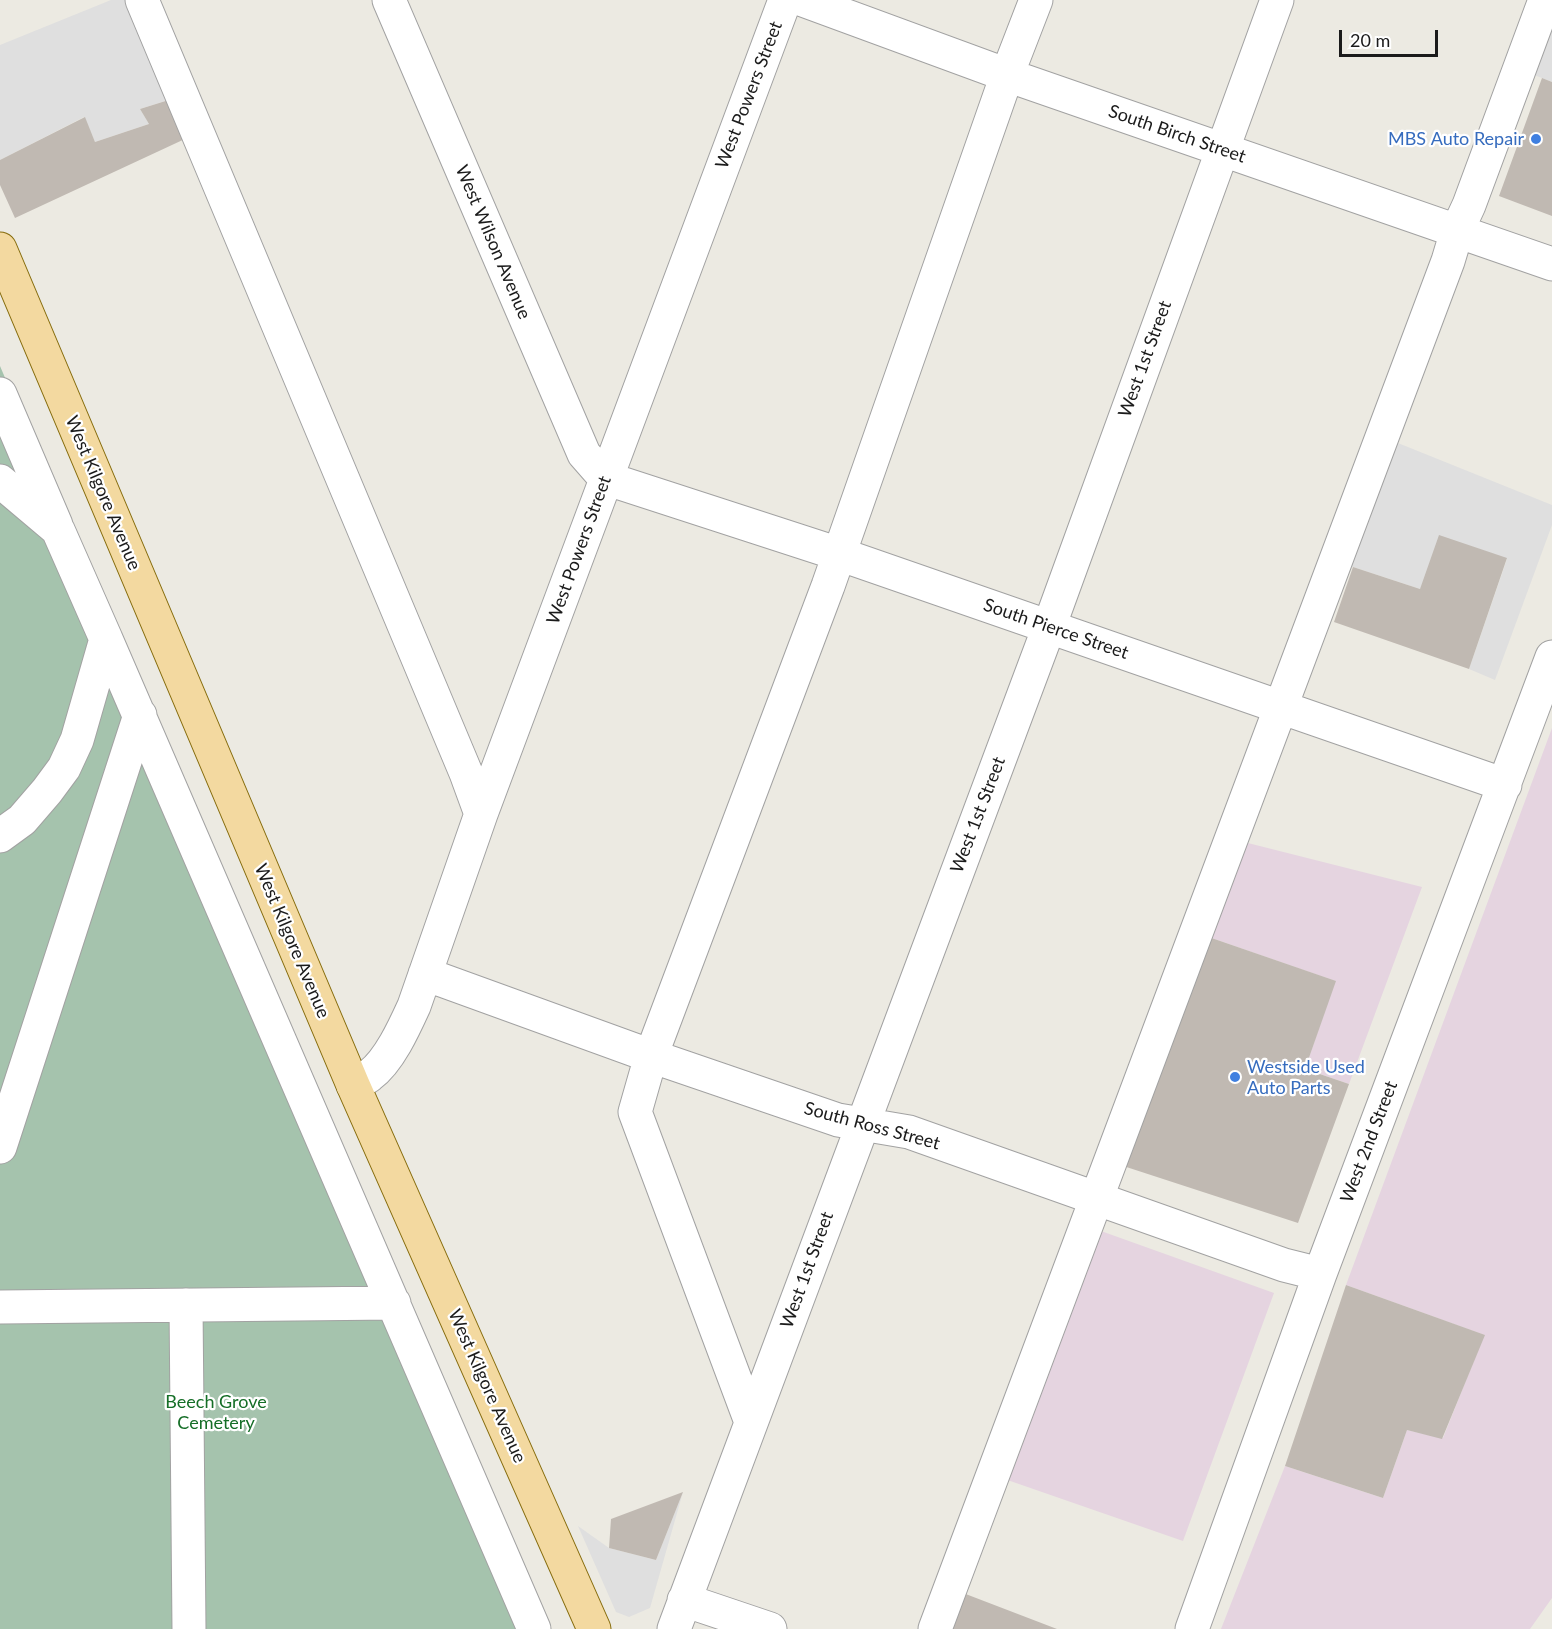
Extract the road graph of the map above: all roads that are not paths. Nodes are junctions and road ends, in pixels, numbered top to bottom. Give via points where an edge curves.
1 (142, 0) edge
2 (389, 0) edge
3 (785, 0) edge
4 (803, 0) edge
5 (1036, 0) edge
6 (1277, 0) edge
7 (1545, 0) edge
8 (1007, 75) junction
9 (1222, 149) junction
10 (1457, 231) junction
11 (0, 249) edge
12 (1552, 264) edge
13 (0, 394) edge
14 (605, 478) junction
15 (0, 481) edge
16 (58, 530) junction
17 (839, 554) junction
18 (1049, 627) junction
19 (106, 639) junction
20 (1552, 657) edge
21 (1281, 708) junction
22 (140, 715) junction
23 (1505, 785) junction
24 (481, 814) junction
25 (0, 836) edge
26 (425, 974) junction
27 (651, 1056) junction
28 (353, 1085) junction
29 (861, 1124) junction
30 (0, 1147) edge
31 (1097, 1199) junction
32 (1320, 1274) junction
33 (394, 1303) junction
34 (186, 1305) junction
35 (0, 1308) edge
36 (751, 1422) junction
37 (679, 1615) edge
38 (189, 1629) edge
39 (534, 1629) edge
40 (594, 1629) edge
41 (770, 1629) edge
42 (935, 1629) edge
43 (1192, 1629) edge

1 - 24 street
2 - 14 street, West Wilson Avenue via 584,454
3 - 14 street, West Powers Street
4 - 8 street, South Birch Street
5 - 8 street
6 - 9 street, West 1st Street
7 - 10 street
8 - 9 street, South Birch Street
8 - 17 street
9 - 10 street, South Birch Street
9 - 18 street, West 1st Street
10 - 12 street, South Birch Street
10 - 21 street
11 - 28 main road, West Kilgore Avenue
13 - 16 street
14 - 17 street, South Pierce Street
14 - 24 street, West Powers Street
15 - 16 street
16 - 19 street
17 - 18 street, South Pierce Street
17 - 27 street
18 - 21 street, South Pierce Street
18 - 29 street, West 1st Street
19 - 22 street
19 - 25 street via 77,740 64,768 22,820
20 - 23 street, West 2nd Street
21 - 23 street, South Pierce Street
21 - 31 street
22 - 30 street
22 - 33 street
23 - 32 street, West 2nd Street
24 - 26 street, West Powers Street
26 - 27 street, South Ross Street
26 - 28 street, West Powers Street via 414,1006 388,1054 372,1074
27 - 29 street, South Ross Street via 838,1120
27 - 36 street via 635,1112
28 - 40 main road, West Kilgore Avenue
29 - 31 street, South Ross Street via 909,1132
29 - 36 street, West 1st Street
31 - 32 street, South Ross Street
31 - 42 street
32 - 43 street, West 2nd Street
33 - 34 street
33 - 39 street
34 - 35 street
34 - 38 street
36 - 37 street, West 1st Street
37 - 41 street

